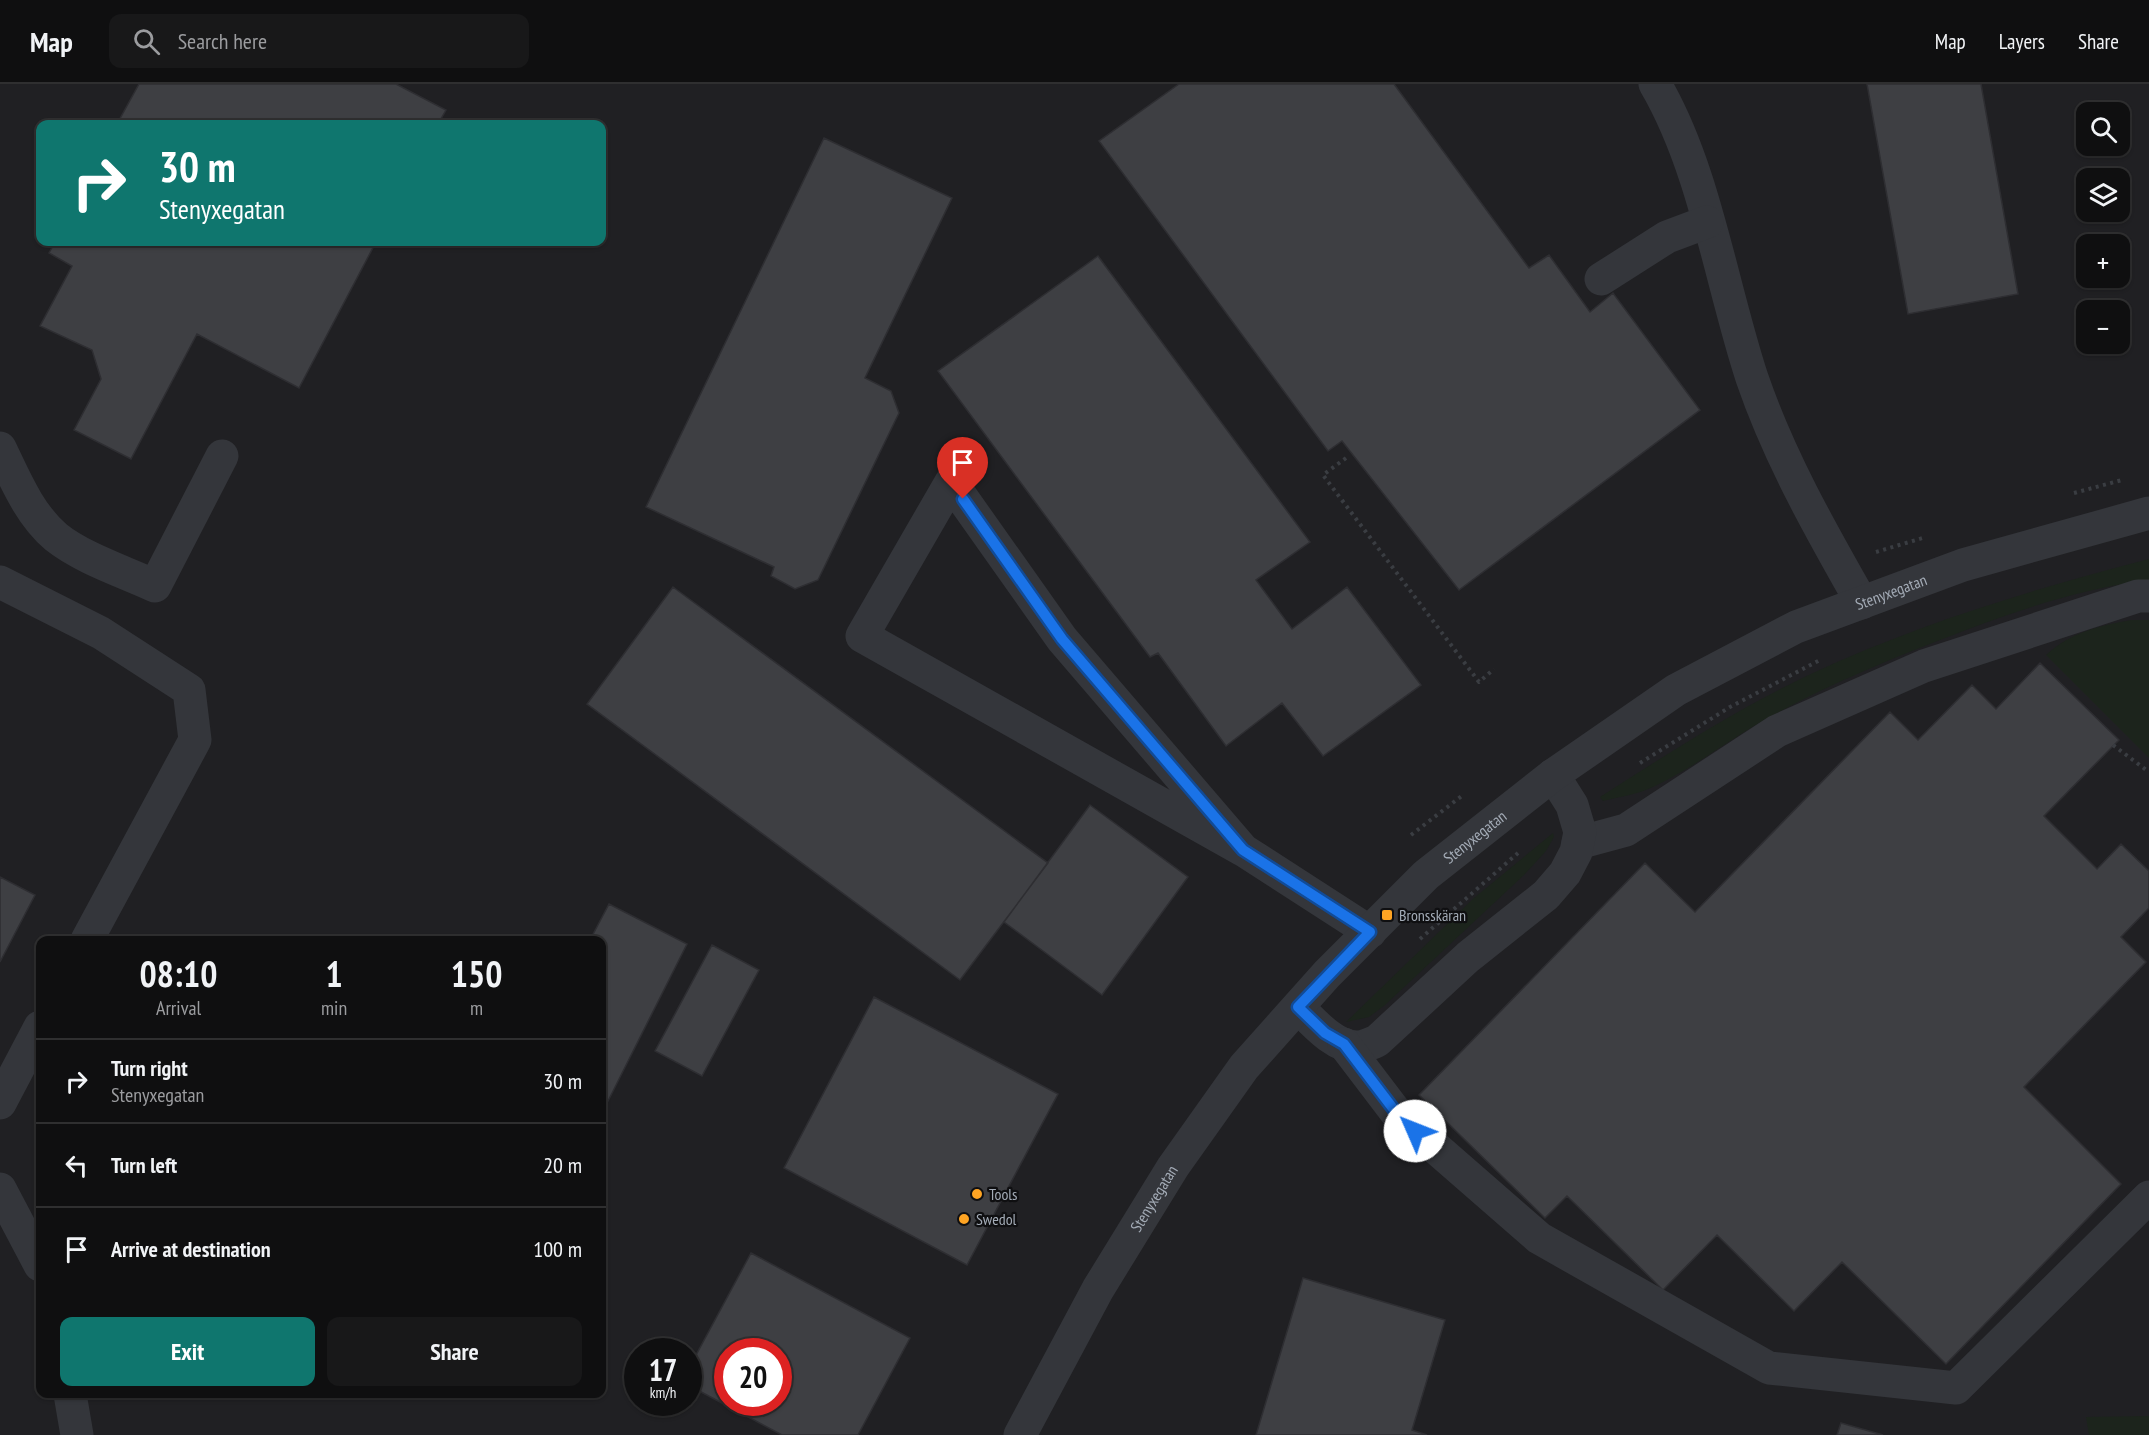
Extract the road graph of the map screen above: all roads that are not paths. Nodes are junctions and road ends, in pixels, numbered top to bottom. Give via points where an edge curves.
1 (1655, 84) edge
2 (1707, 222) junction
3 (1601, 279) dead end
4 (0, 448) edge
5 (222, 456) dead end
6 (2149, 513) edge
7 (0, 582) edge
8 (2149, 596) edge
9 (1862, 603) junction
10 (1553, 776) junction
11 (1578, 843) junction
12 (1243, 850) junction
13 (1370, 932) junction
14 (89, 936) edge
15 (1298, 1007) junction
16 (36, 1036) edge
17 (1344, 1044) junction
18 (0, 1103) edge
19 (0, 1189) edge
20 (2149, 1197) edge
21 (36, 1257) edge
22 (71, 1398) edge
23 (77, 1435) edge
24 (1020, 1435) edge

1 - 2 street via 1692,170
2 - 3 street via 1667,237
2 - 9 street via 1752,377 1773,432
4 - 5 street via 20,491 57,538 155,586
6 - 9 street, Stenyxegatan via 1963,565
7 - 14 street via 101,633 189,690 195,740
8 - 11 street via 2138,596 1924,666 1777,731 1626,830
9 - 10 street, Stenyxegatan via 1796,627 1676,690
10 - 11 street via 1572,806 1580,832
10 - 13 street, Stenyxegatan via 1426,875
11 - 17 street via 1565,873 1546,895 1468,957 1386,1034 1359,1047
12 - 12 street via 1062,639 951,482 862,636
12 - 13 street
13 - 15 street, Stenyxegatan
15 - 17 street via 1325,1033
15 - 24 street, Stenyxegatan via 1244,1067 1173,1167 1098,1290
16 - 18 street
17 - 20 street via 1398,1115 1539,1238 1769,1368 1956,1388
19 - 21 street
22 - 23 street

